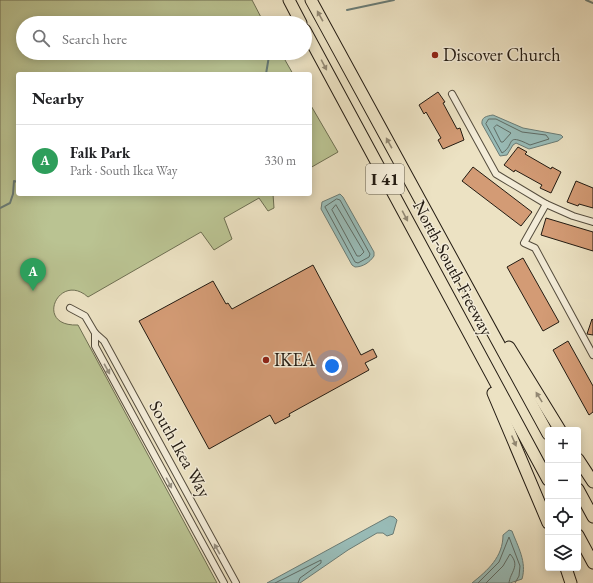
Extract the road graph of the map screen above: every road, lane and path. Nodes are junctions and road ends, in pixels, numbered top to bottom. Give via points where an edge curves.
1 (289, 0) edge
2 (311, 0) edge
3 (297, 16) edge
4 (312, 43) edge
5 (452, 94) dead end
6 (546, 204) junction
7 (593, 222) edge
8 (442, 238) junction
9 (70, 308) dead end
10 (466, 328) junction
11 (95, 333) junction
12 (593, 355) edge
13 (558, 427) edge
14 (545, 428) edge
15 (581, 463) edge
16 (545, 474) edge
17 (593, 482) edge
18 (581, 495) edge
19 (545, 516) edge
20 (593, 517) edge
21 (581, 541) edge
22 (593, 563) edge
23 (567, 571) edge
24 (224, 583) edge
25 (236, 583) edge
26 (571, 583) edge

1 - 3 highway
8 -> 2 highway, North-South Freeway / I 41
4 -> 10 highway, North-South Freeway / I 41
5 - 6 street via 494,172
6 - 7 street
6 - 12 street via 524,243 537,251
13 -> 8 highway
8 - 14 highway, North-South Freeway / I 41
9 - 11 street, South Ikea Way via 85,316
10 - 16 highway, North-South Freeway / I 41
10 -> 19 highway
11 -> 24 street, South Ikea Way via 95,346
25 -> 11 street, South Ikea Way via 104,341
15 - 17 highway
18 - 20 highway
21 - 22 highway
23 - 26 highway

